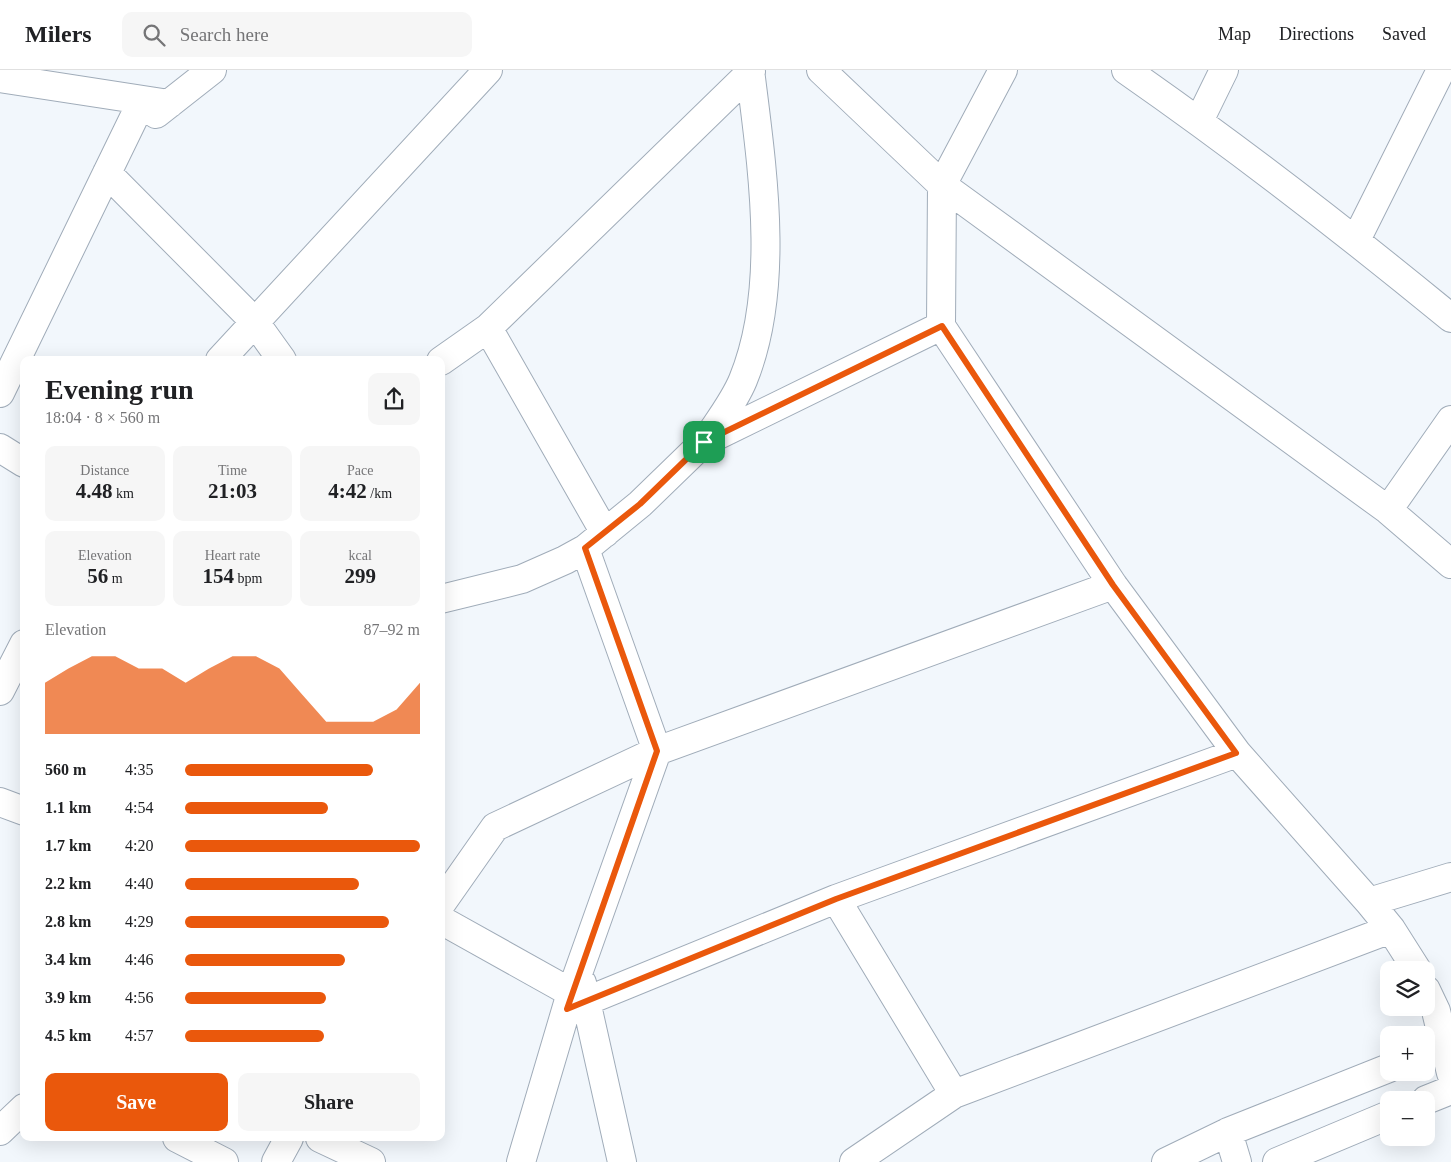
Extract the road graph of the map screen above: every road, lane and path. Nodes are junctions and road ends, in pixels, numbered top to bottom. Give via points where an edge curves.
1 (212, 70) edge
2 (488, 70) edge
3 (821, 70) edge
4 (1003, 70) edge
5 (1126, 70) edge
6 (1224, 70) edge
7 (1441, 70) edge
8 (750, 71) edge
9 (35, 77) edge
10 (0, 78) edge
11 (142, 101) junction
12 (169, 104) junction
13 (1199, 121) junction
14 (122, 142) junction
15 (106, 172) junction
16 (942, 185) junction
17 (1356, 240) junction
18 (1451, 318) edge
19 (254, 321) junction
20 (942, 326) junction
21 (488, 328) junction
22 (223, 356) edge
23 (279, 356) edge
24 (445, 358) edge
25 (0, 393) edge
26 (1451, 420) edge
27 (704, 442) junction
28 (0, 448) edge
29 (20, 460) edge
30 (1388, 510) junction
31 (595, 541) junction
32 (1451, 564) edge
33 (1113, 585) junction
34 (445, 598) edge
35 (20, 652) edge
36 (9, 675) edge
37 (657, 751) junction
38 (1236, 753) junction
39 (0, 802) edge
40 (20, 810) edge
41 (1451, 877) edge
42 (445, 898) edge
43 (836, 899) junction
44 (1369, 902) junction
45 (445, 922) edge
46 (1391, 929) junction
47 (1411, 961) edge
48 (576, 993) junction
49 (1438, 1005) edge
50 (1436, 1049) edge
51 (1380, 1072) edge
52 (1451, 1073) edge
53 (1451, 1090) edge
54 (954, 1094) junction
55 (1435, 1096) edge
56 (20, 1112) edge
57 (1380, 1119) edge
58 (0, 1131) edge
59 (1228, 1132) junction
60 (183, 1141) edge
61 (287, 1141) edge
62 (326, 1141) edge
63 (224, 1162) edge
64 (276, 1162) edge
65 (371, 1162) edge
66 (521, 1162) edge
67 (622, 1162) edge
68 (854, 1162) edge
69 (1166, 1162) edge
70 (1237, 1162) edge
71 (1277, 1162) edge

1 - 12 street
2 - 19 street
3 - 16 street
4 - 16 street
5 - 13 street
6 - 13 street
7 - 17 street
8 - 21 street
8 - 27 street via 764,211 765,260 761,308 743,380
9 - 10 street
9 - 11 street
11 - 12 street
11 - 14 street
12 - 14 street
13 - 17 street
14 - 15 street
15 - 19 street
15 - 25 street
16 - 20 street
16 - 30 street
17 - 18 street
19 - 22 street
19 - 23 street
20 - 27 street
20 - 33 street
21 - 24 street
21 - 31 street
26 - 30 street
27 - 31 street via 640,504
28 - 29 street
30 - 32 street
31 - 34 street via 545,570 522,579
31 - 37 street
33 - 37 street
33 - 38 street
35 - 36 street
37 - 42 street via 496,827
37 - 48 street
38 - 43 street
38 - 44 street
39 - 40 street
41 - 44 street
43 - 48 street
43 - 54 street
44 - 46 street
45 - 48 street
46 - 47 street
46 - 54 street
48 - 66 street
48 - 67 street
49 - 50 street
50 - 52 street
51 - 59 street
53 - 55 street
54 - 68 street
56 - 58 street
57 - 71 street
59 - 69 street
59 - 70 street
60 - 63 street
61 - 64 street
62 - 65 street

